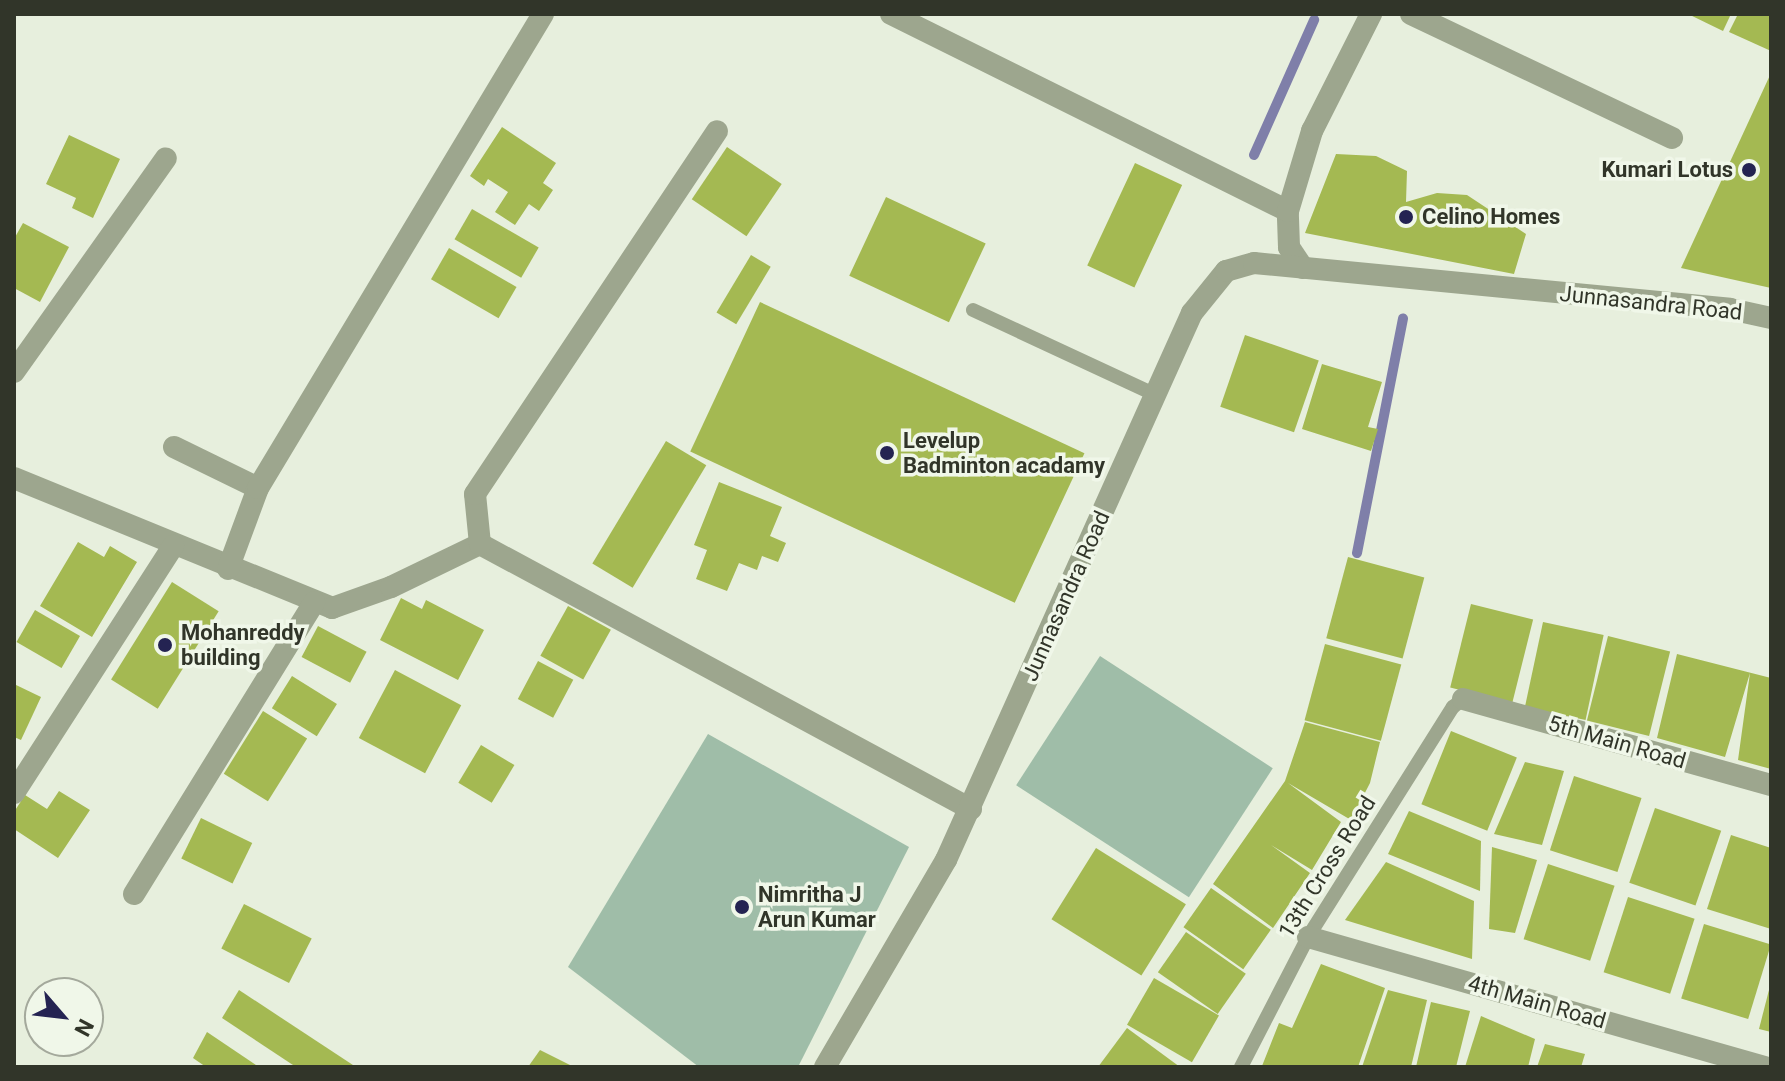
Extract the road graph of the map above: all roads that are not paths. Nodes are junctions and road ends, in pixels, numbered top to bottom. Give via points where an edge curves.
1 (543, 14) edge
2 (891, 14) edge
3 (1371, 14) edge
4 (1411, 14) edge
5 (717, 131) dead end
6 (1672, 138) dead end
7 (166, 158) dead end
8 (1288, 211) junction
9 (1303, 268) junction
10 (973, 310) dead end
11 (1771, 318) edge
12 (14, 372) edge
13 (1156, 395) junction
14 (174, 447) dead end
15 (14, 478) edge
16 (258, 488) junction
17 (480, 544) junction
18 (173, 546) junction
19 (228, 569) junction
20 (314, 602) junction
21 (1463, 699) joint
22 (1771, 785) edge
23 (14, 793) edge
24 (971, 809) junction
25 (134, 894) dead end
26 (1308, 937) junction
27 (825, 1067) edge
28 (1241, 1067) edge
29 (1765, 1067) edge

1 - 16 street
2 - 8 street
3 - 8 street via 1312,131
4 - 6 street
5 - 17 street via 475,494
7 - 12 street
8 - 9 street via 1289,247
9 - 11 street, Junnasandra Road via 1730,309
9 - 13 street, Junnasandra Road via 1254,263 1226,271 1192,313
10 - 13 lane
13 - 24 street, Junnasandra Road
14 - 16 street
15 - 18 street
16 - 19 street
17 - 20 street via 391,587 332,608
17 - 24 street
18 - 19 street
18 - 23 street
19 - 20 street
20 - 25 street
21 - 22 street, 5th Main Road
21 - 26 lane, 13th Cross Road via 1453,707
24 - 27 street, Junnasandra Road
26 - 28 lane, 13th Cross Road
26 - 29 street, 4th Main Road

